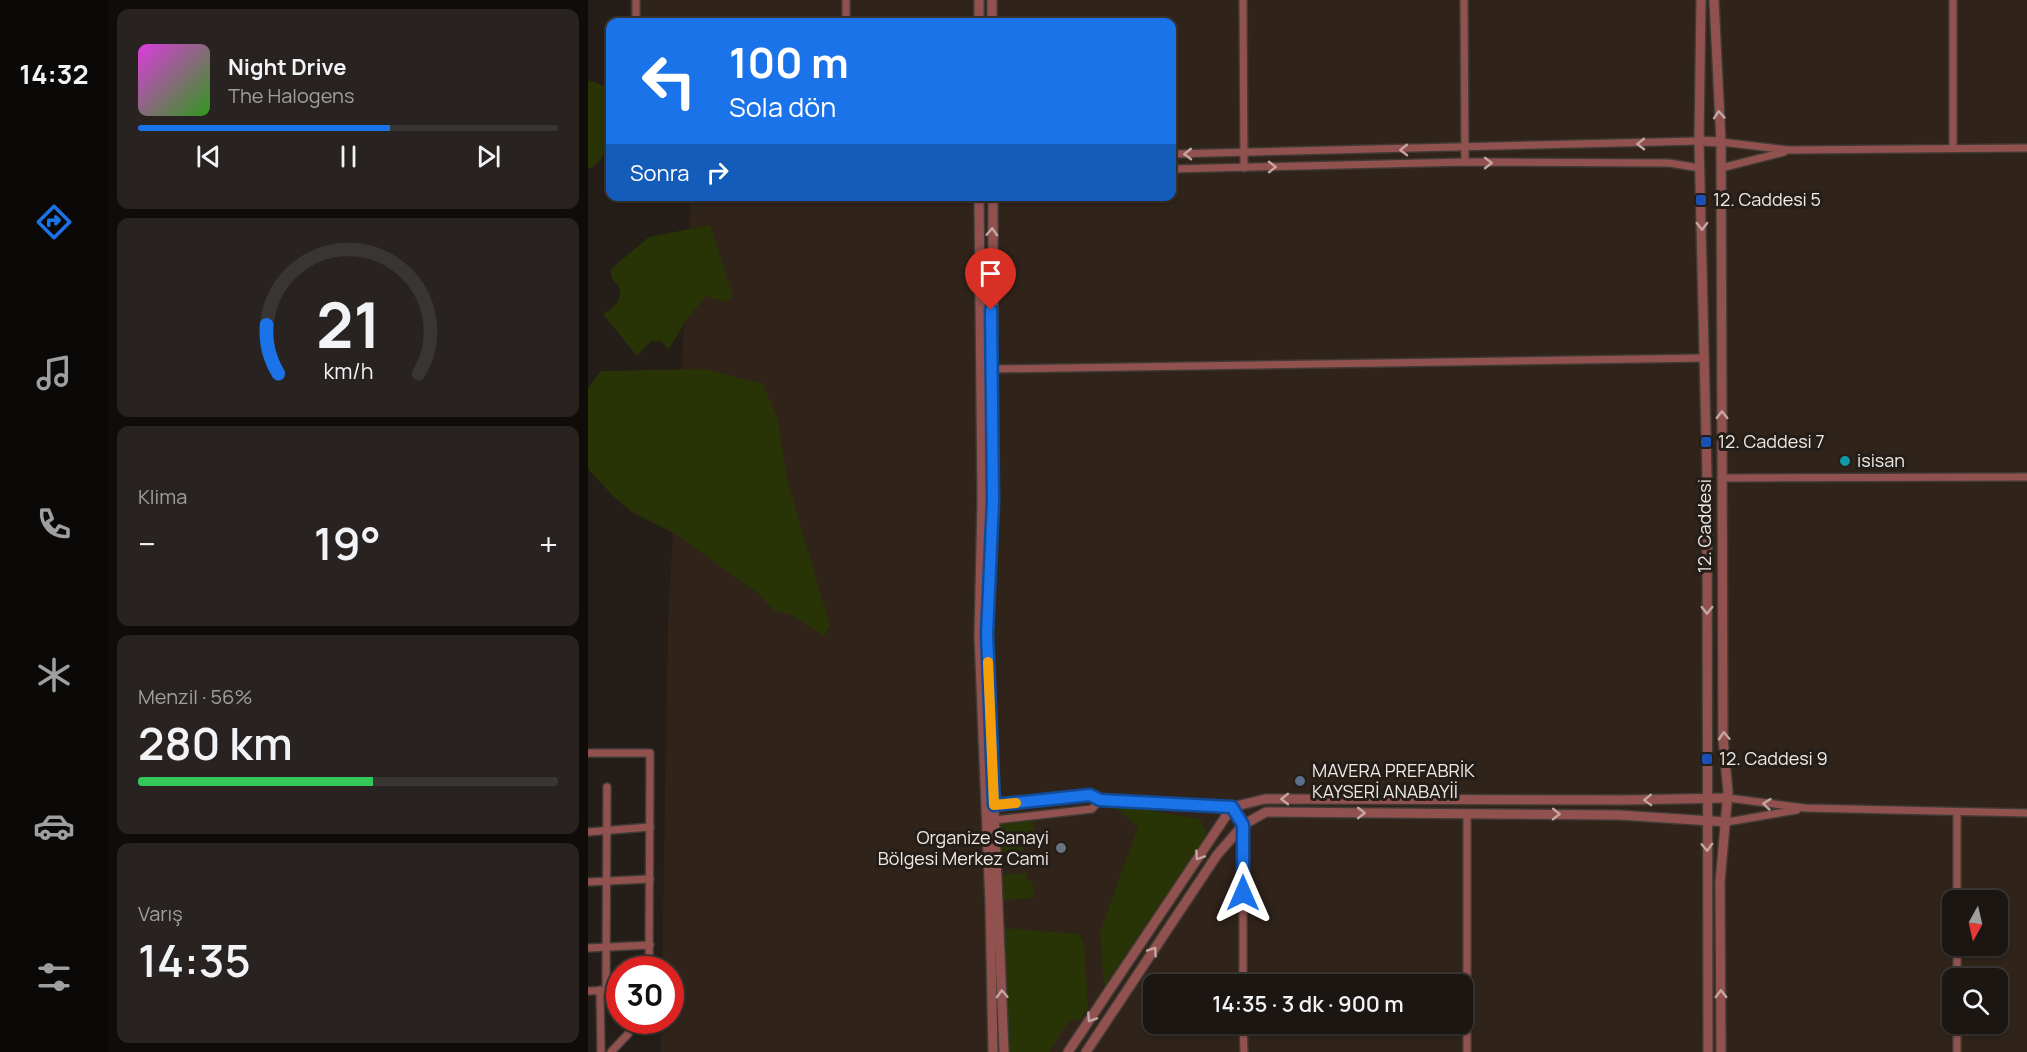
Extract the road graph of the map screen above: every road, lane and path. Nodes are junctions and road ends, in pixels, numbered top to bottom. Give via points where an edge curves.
1 (636, 0) edge
2 (846, 0) edge
3 (979, 0) edge
4 (992, 0) edge
5 (1243, 0) edge
6 (1464, 0) edge
7 (1701, 0) edge
8 (1714, 0) edge
9 (1953, 0) edge
10 (636, 18) edge
11 (846, 18) edge
12 (979, 18) edge
13 (992, 18) edge
14 (1699, 141) junction
15 (1721, 142) junction
16 (1953, 148) junction
17 (2027, 148) edge
18 (1465, 149) junction
19 (1789, 150) junction
20 (1244, 153) junction
21 (1176, 154) edge
22 (1465, 162) junction
23 (1244, 168) junction
24 (1700, 168) junction
25 (1721, 168) junction
26 (1176, 169) edge
27 (979, 201) edge
28 (993, 201) edge
29 (1705, 358) junction
30 (992, 369) junction
31 (2027, 477) edge
32 (1721, 478) junction
33 (588, 753) edge
34 (607, 787) dead end
35 (1706, 798) junction
36 (1728, 798) junction
37 (1100, 800) junction
38 (1467, 801) junction
39 (994, 805) junction
40 (1232, 807) junction
41 (1805, 808) junction
42 (1957, 812) junction
43 (2027, 813) edge
44 (1467, 814) junction
45 (994, 820) junction
46 (1707, 822) junction
47 (1727, 822) junction
48 (1243, 825) junction
49 (650, 827) junction
50 (605, 830) junction
51 (588, 832) edge
52 (650, 879) junction
53 (605, 881) junction
54 (588, 882) edge
55 (1957, 890) edge
56 (650, 945) junction
57 (606, 947) junction
58 (588, 948) edge
59 (650, 956) edge
60 (1243, 974) edge
61 (603, 990) junction
62 (588, 992) edge
63 (628, 1034) edge
64 (1244, 1034) edge
65 (1957, 1034) edge
66 (601, 1052) edge
67 (611, 1052) edge
68 (993, 1052) edge
69 (1004, 1052) edge
70 (1068, 1052) edge
71 (1086, 1052) edge
72 (1244, 1052) edge
73 (1467, 1052) edge
74 (1708, 1052) edge
75 (1721, 1052) edge
76 (1957, 1052) edge

1 - 10 street
2 - 11 street
3 - 12 street
4 - 13 street
5 - 20 street
6 - 18 street
7 - 14 street, 12. Caddesi
15 -> 8 street, 12. Caddesi
9 - 16 street
14 - 15 street
14 -> 18 street
14 - 24 street, 12. Caddesi
15 - 19 street
15 - 25 street, 12. Caddesi
16 - 17 street
16 - 19 street
18 -> 20 street
18 - 22 street
19 - 25 street
20 -> 21 street
20 - 23 street
23 -> 22 street
22 -> 24 street via 1669,163
23 - 26 street
24 - 25 street
24 -> 29 street, 12. Caddesi
32 -> 25 street, 12. Caddesi
27 - 68 street via 979,636
30 -> 28 street
29 - 30 street
29 -> 35 street, 12. Caddesi
30 - 39 street via 993,501 987,634
31 - 32 street
36 -> 32 street, 12. Caddesi via 1723,738
33 - 49 street via 650,753
34 - 50 street
35 - 36 street
35 -> 38 street
35 - 46 street, 12. Caddesi
41 -> 36 street
36 - 47 street, 12. Caddesi
37 - 39 street via 1090,795
37 - 40 street
37 - 45 street via 1092,809
38 -> 40 street via 1265,799
38 - 44 street
39 - 45 street
40 - 48 street
40 -> 70 street
41 - 42 street
41 - 47 street
42 - 43 street
42 - 55 street
44 -> 46 street via 1619,815
48 -> 44 street via 1266,812
44 - 73 street
69 -> 45 street
46 - 47 street
46 -> 74 street, 12. Caddesi
75 -> 47 street, 12. Caddesi via 1720,882
48 - 60 street
71 -> 48 street via 1217,855
49 - 50 street
49 - 52 street
50 - 51 street
50 - 53 street
52 - 53 street
52 - 56 street
53 - 54 street
53 - 57 street
56 - 57 street
56 - 59 street
57 - 58 street
57 - 61 street
61 - 62 street
61 - 66 street
63 - 67 street
64 - 72 street
65 - 76 street

